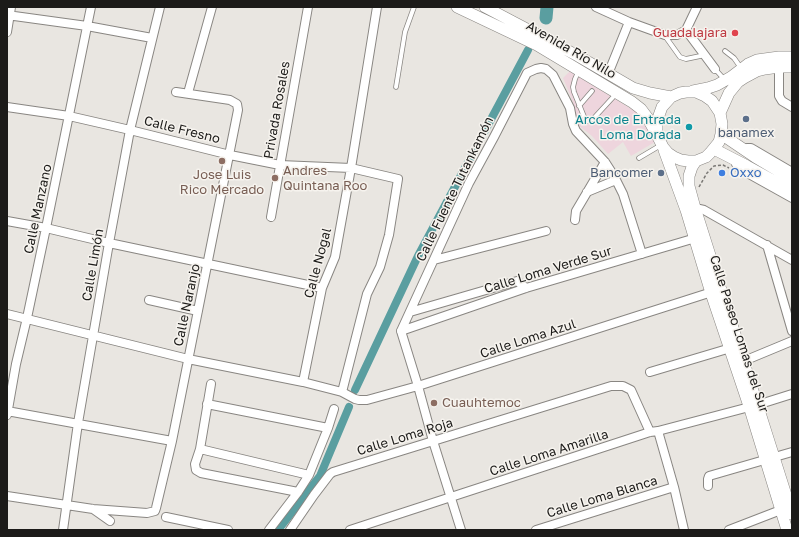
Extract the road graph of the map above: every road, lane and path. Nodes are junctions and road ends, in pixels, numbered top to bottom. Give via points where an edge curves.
1 (91, 7) edge
2 (160, 7) edge
3 (212, 7) edge
4 (308, 7) edge
5 (377, 7) edge
6 (414, 7) edge
7 (457, 7) edge
8 (485, 7) edge
9 (596, 7) edge
10 (697, 7) edge
11 (9, 13) edge
12 (629, 22) junction
13 (87, 26) junction
14 (686, 30) junction
15 (7, 32) edge
16 (665, 35) junction
17 (152, 38) junction
18 (725, 51) dead end
19 (705, 55) junction
20 (792, 57) edge
21 (779, 62) junction
22 (792, 67) edge
23 (715, 69) joint
24 (742, 69) junction
25 (580, 70) junction
26 (608, 74) junction
27 (725, 81) junction
28 (396, 87) dead end
29 (592, 91) dead end
30 (691, 91) junction
31 (176, 92) dead end
32 (617, 93) junction
33 (188, 94) junction
34 (671, 97) junction
35 (579, 106) junction
36 (7, 107) edge
37 (792, 107) edge
38 (720, 113) junction
39 (69, 116) junction
40 (130, 130) junction
41 (721, 134) junction
42 (661, 142) junction
43 (738, 146) junction
44 (714, 149) junction
45 (230, 155) junction
46 (639, 158) dead end
47 (696, 160) junction
48 (605, 162) junction
49 (730, 163) junction
50 (280, 165) junction
51 (351, 168) junction
52 (792, 172) edge
53 (792, 179) edge
54 (616, 180) junction
55 (698, 188) dead end
56 (792, 191) edge
57 (587, 192) junction
58 (792, 198) edge
59 (690, 209) junction
60 (271, 217) dead end
61 (575, 220) dead end
62 (7, 221) edge
63 (46, 228) junction
64 (546, 231) dead end
65 (699, 237) junction
66 (109, 243) junction
67 (767, 246) junction
68 (642, 254) junction
69 (434, 260) junction
70 (792, 260) edge
71 (208, 264) junction
72 (322, 288) junction
73 (526, 288) junction
74 (716, 291) junction
75 (149, 300) dead end
76 (198, 311) junction
77 (410, 312) junction
78 (7, 314) edge
79 (27, 318) junction
80 (401, 331) junction
81 (792, 331) edge
82 (93, 336) junction
83 (792, 341) edge
84 (734, 347) junction
85 (188, 359) junction
86 (7, 362) edge
87 (739, 363) junction
88 (16, 364) junction
89 (650, 372) dead end
90 (303, 382) junction
91 (210, 384) dead end
92 (418, 386) junction
93 (342, 392) junction
94 (792, 394) edge
95 (207, 404) junction
96 (753, 406) junction
97 (334, 409) dead end
98 (7, 412) edge
99 (78, 423) junction
100 (328, 428) junction
101 (654, 432) junction
102 (172, 440) junction
103 (433, 441) junction
104 (200, 449) junction
105 (792, 452) edge
106 (770, 458) junction
107 (309, 475) junction
108 (708, 486) dead end
109 (674, 487) junction
110 (298, 492) junction
111 (7, 496) edge
112 (451, 498) junction
113 (66, 504) junction
114 (93, 509) junction
115 (789, 509) edge
116 (111, 510) junction
117 (166, 516) dead end
118 (110, 521) junction
119 (63, 530) edge
120 (108, 530) edge
121 (228, 530) edge
122 (269, 530) edge
123 (290, 530) edge
124 (350, 530) edge
125 (461, 530) edge
126 (536, 530) edge
127 (684, 530) edge
128 (729, 530) edge
129 (787, 530) edge

1 - 13 street, Calle Manzano
2 - 17 street, Calle Limón
3 - 33 street
4 - 50 street, Privada Rosales
5 - 51 street, Calle Nogal
6 - 28 lane via 405,32
7 - 25 main road, Avenida Río Nilo via 537,44
8 - 26 main road, Avenida Río Nilo
9 - 12 street
10 - 14 street
11 - 13 street
11 - 15 street
12 - 16 street
12 - 26 street
13 - 17 street
13 - 39 street, Calle Manzano
14 - 16 street via 677,35
14 - 19 street
16 - 19 lane via 680,57
17 - 40 street, Calle Limón
18 - 24 lane
19 - 23 street
20 - 21 main road
21 - 22 main road
21 - 24 main road via 757,60
21 - 37 street via 779,96
21 - 38 main road via 738,82 729,93
23 - 27 lane
24 - 27 main road
25 - 32 main road, Avenida Río Nilo
25 - 35 lane via 573,87
26 - 34 main road, Avenida Río Nilo via 641,91
27 - 30 main road
29 - 35 lane
30 - 34 main road
30 - 38 main road via 709,98
31 - 33 street
32 - 35 lane via 590,121 585,119
32 - 42 main road, Avenida Río Nilo via 641,109
33 - 45 street, Calle Naranjo via 230,100 237,104
34 - 42 main road via 658,116 656,125
36 - 39 street, Calle Fresno
38 - 41 main road
39 - 40 street, Calle Fresno
39 - 63 street, Calle Manzano
40 - 45 street, Calle Fresno
40 - 66 street, Calle Limón
41 - 43 main road
41 - 44 main road
42 - 46 lane
42 - 47 main road via 674,157 688,161
42 - 59 main road, Calle Paseo Lomas del Sur
43 - 52 street via 751,148
43 - 53 main road
44 - 47 main road
44 - 49 main road
45 - 50 street, Calle Fresno
45 - 71 street, Calle Naranjo
47 - 59 main road, Calle Paseo Lomas del Sur via 690,176
48 - 54 street
48 - 57 street
48 - 69 street, Calle Fuente Tutankamón via 576,131 570,108 553,75 541,68 527,73 469,184
49 - 55 path via 714,166
49 - 56 main road via 747,166
49 - 58 street
50 - 51 street, Calle Fresno
50 - 60 street, Privada Rosales
51 - 72 street, Calle Nogal via 335,257
51 - 93 street, Calle Fresno via 398,179 389,235 380,267 367,294
54 - 57 street
54 - 68 street
57 - 61 street via 576,211
59 - 65 main road, Calle Paseo Lomas del Sur
59 - 67 street via 704,210
62 - 63 street
63 - 66 street
63 - 79 street, Calle Manzano
64 - 69 street
65 - 68 street, Calle Loma Verde Sur
65 - 74 main road, Calle Paseo Lomas del Sur
66 - 71 street
66 - 82 street, Calle Limón
67 - 70 street
67 - 81 street
68 - 73 street, Calle Loma Verde Sur
69 - 77 street, Calle Fuente Tutankamón
71 - 72 street
71 - 76 street, Calle Naranjo
72 - 90 street, Calle Nogal
73 - 77 street via 518,281
73 - 80 street, Calle Loma Verde Sur
74 - 84 main road, Calle Paseo Lomas del Sur
74 - 92 street, Calle Loma Azul
75 - 76 street
76 - 85 street, Calle Naranjo
77 - 80 street, Calle Fuente Tutankamón
78 - 79 street, Calle Loma Azul
79 - 82 street, Calle Loma Azul
79 - 88 street, Calle Manzano
80 - 92 street
82 - 85 street, Calle Loma Azul
82 - 99 street, Calle Limón
83 - 87 street
84 - 87 main road, Calle Paseo Lomas del Sur
84 - 89 street
85 - 90 street, Calle Loma Azul
85 - 102 street, Calle Naranjo
86 - 88 street
87 - 96 main road, Calle Paseo Lomas del Sur
88 - 98 street, Calle Manzano
90 - 93 street, Calle Loma Azul
91 - 95 street
92 - 93 street, Calle Loma Azul via 366,400 355,399
92 - 103 street
94 - 96 street, Calle Loma Amarilla
95 - 100 street
95 - 104 street
96 - 101 street, Calle Loma Amarilla
96 - 106 main road, Calle Paseo Lomas del Sur
97 - 100 street
98 - 99 street
99 - 102 street
99 - 113 street, Calle Limón
100 - 107 street
101 - 103 street, Calle Loma Roja via 631,390 623,386 611,386
101 - 109 street
101 - 112 street, Calle Loma Amarilla
102 - 116 street, Calle Naranjo via 155,511 147,513
103 - 112 street
103 - 123 street, Calle Loma Roja via 333,472
104 - 107 street
104 - 110 street via 195,464 196,470 201,473
105 - 106 street
106 - 108 street via 709,476
106 - 115 main road, Calle Paseo Lomas del Sur
107 - 110 street
109 - 126 street, Calle Loma Blanca
109 - 127 street
110 - 122 street
111 - 113 street
112 - 124 street, Calle Loma Amarilla
112 - 125 street
113 - 114 street
113 - 119 street, Calle Limón
114 - 116 street
114 - 118 street
115 - 128 street
115 - 129 main road, Calle Paseo Lomas del Sur
116 - 118 street
117 - 121 street
118 - 120 street

